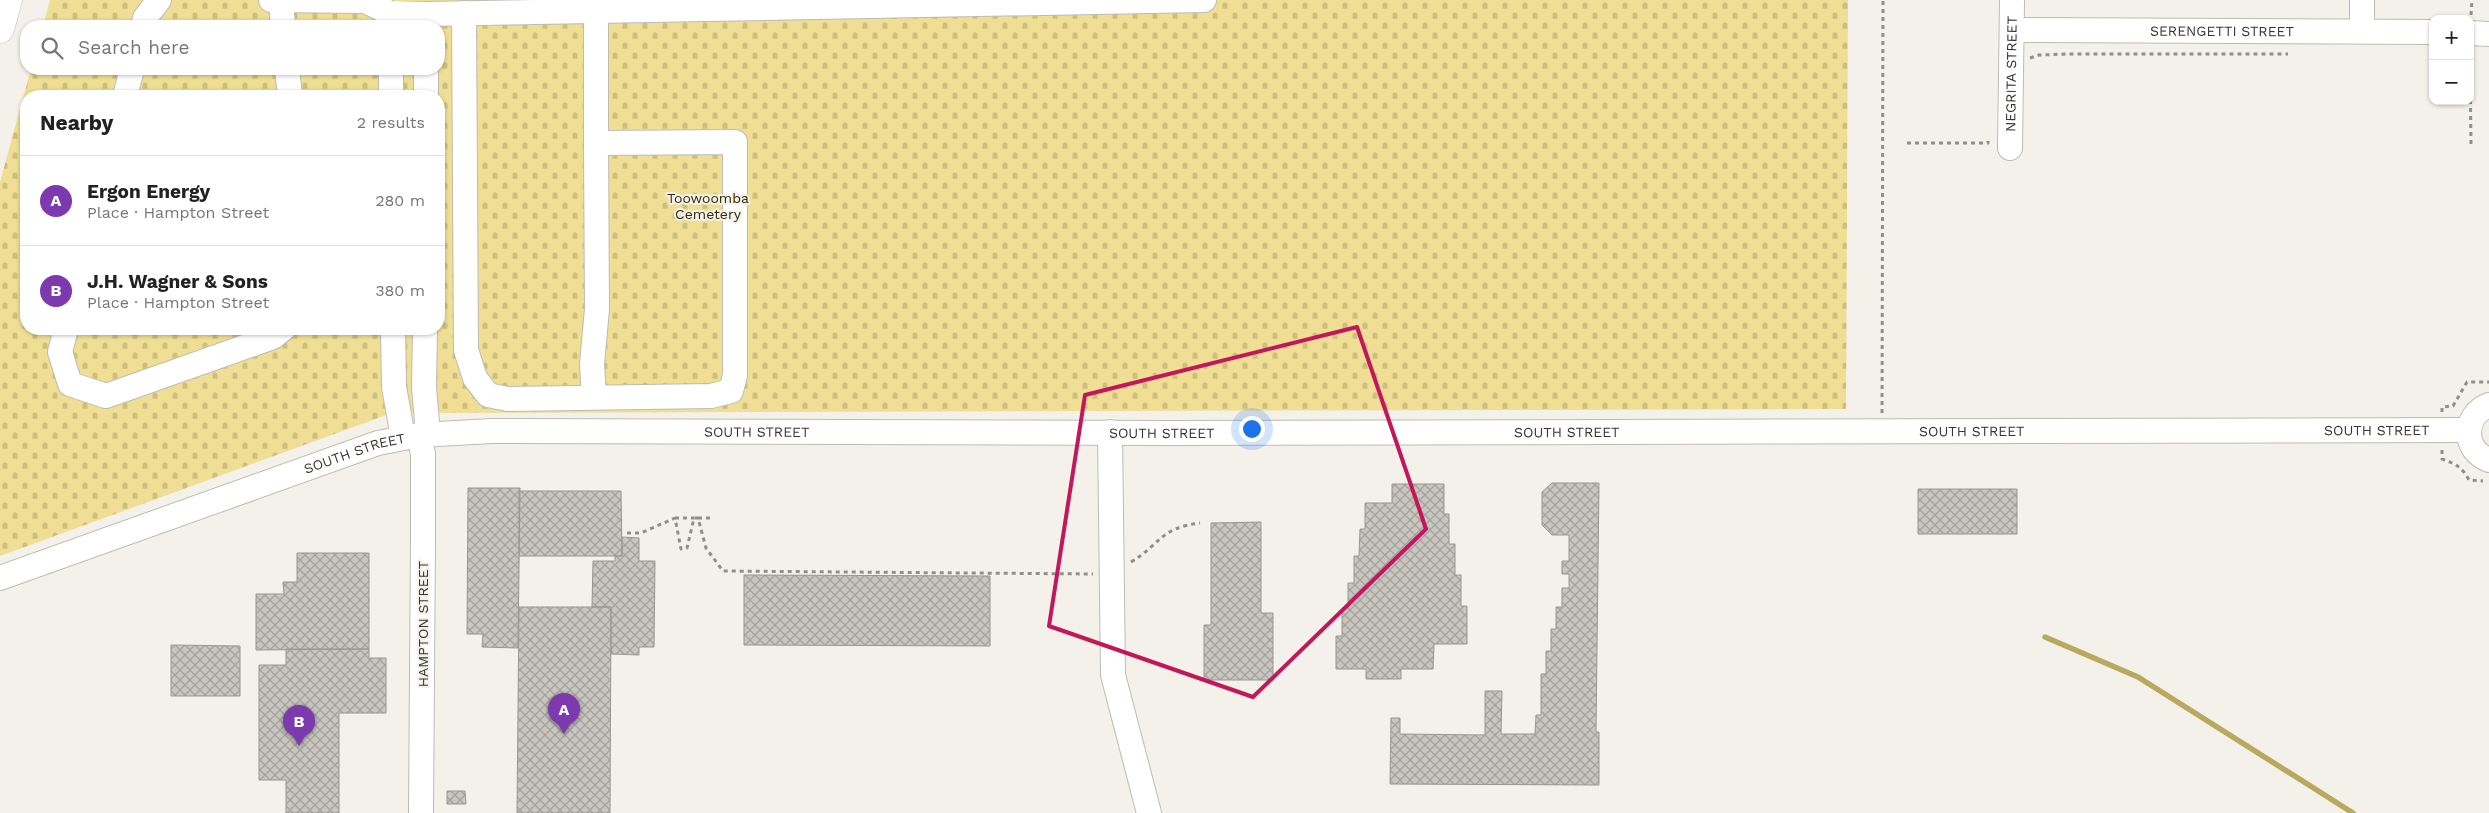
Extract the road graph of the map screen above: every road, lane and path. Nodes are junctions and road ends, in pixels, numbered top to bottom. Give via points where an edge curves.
1 (8, 0) edge
2 (159, 0) edge
3 (1204, 0) edge
4 (1883, 0) edge
5 (2012, 0) edge
6 (2362, 0) edge
7 (276, 1) edge
8 (596, 9) junction
9 (464, 13) junction
10 (409, 15) edge
11 (144, 20) edge
12 (281, 20) edge
13 (0, 29) edge
14 (2012, 30) junction
15 (2362, 31) junction
16 (2429, 32) edge
17 (2474, 33) edge
18 (2489, 34) edge
19 (130, 75) edge
20 (288, 75) edge
21 (391, 75) edge
22 (426, 75) edge
23 (127, 90) edge
24 (289, 90) edge
25 (391, 90) edge
26 (426, 90) edge
27 (2471, 105) edge
28 (1988, 136) dead end
29 (596, 143) junction
30 (1906, 143) dead end
31 (2471, 146) dead end
32 (2010, 148) dead end
33 (64, 335) edge
34 (276, 335) edge
35 (393, 335) edge
36 (425, 335) edge
37 (594, 396) junction
38 (2489, 405) edge
39 (2468, 430) junction
40 (1882, 431) junction
41 (1110, 432) junction
42 (416, 435) junction
43 (2489, 460) edge
44 (675, 518) junction
45 (696, 518) junction
46 (713, 518) dead end
47 (1200, 523) dead end
48 (627, 533) dead end
49 (1112, 574) junction
50 (0, 578) edge
51 (421, 813) edge
52 (1149, 813) edge

1 - 13 highway
2 - 11 street
3 - 8 street
4 - 40 path
5 - 14 street, NEGRITA STREET
6 - 15 street
7 - 10 street via 365,1
7 - 12 street
8 - 9 street
8 - 29 street
9 - 10 street
9 - 37 street via 466,350 475,378 488,395 508,399
14 - 15 street, SERENGETTI STREET
14 - 32 street, NEGRITA STREET
15 - 16 street, SERENGETTI STREET
17 - 18 street
19 - 23 street
20 - 24 street
21 - 25 street
22 - 26 street
27 - 31 path
28 - 30 path via 1988,144
29 - 37 street
29 - 37 street via 735,142 735,375 731,391 711,396
33 - 34 street via 60,352 70,384 106,396
35 - 42 street via 394,387
36 - 42 street via 424,387
38 - 39 street via 2474,415
39 - 40 street, SOUTH STREET
39 - 43 street via 2473,448
40 - 41 street, SOUTH STREET
41 - 42 street, SOUTH STREET via 492,431
41 - 49 street
42 - 50 street, SOUTH STREET via 311,466
42 - 51 street, HAMPTON STREET via 422,454
44 - 45 path
44 - 45 path via 681,549 687,548
44 - 48 path via 641,533
45 - 46 path
45 - 49 path via 706,548 723,571
47 - 49 path via 1188,524 1161,536 1135,560
49 - 52 street via 1113,675

